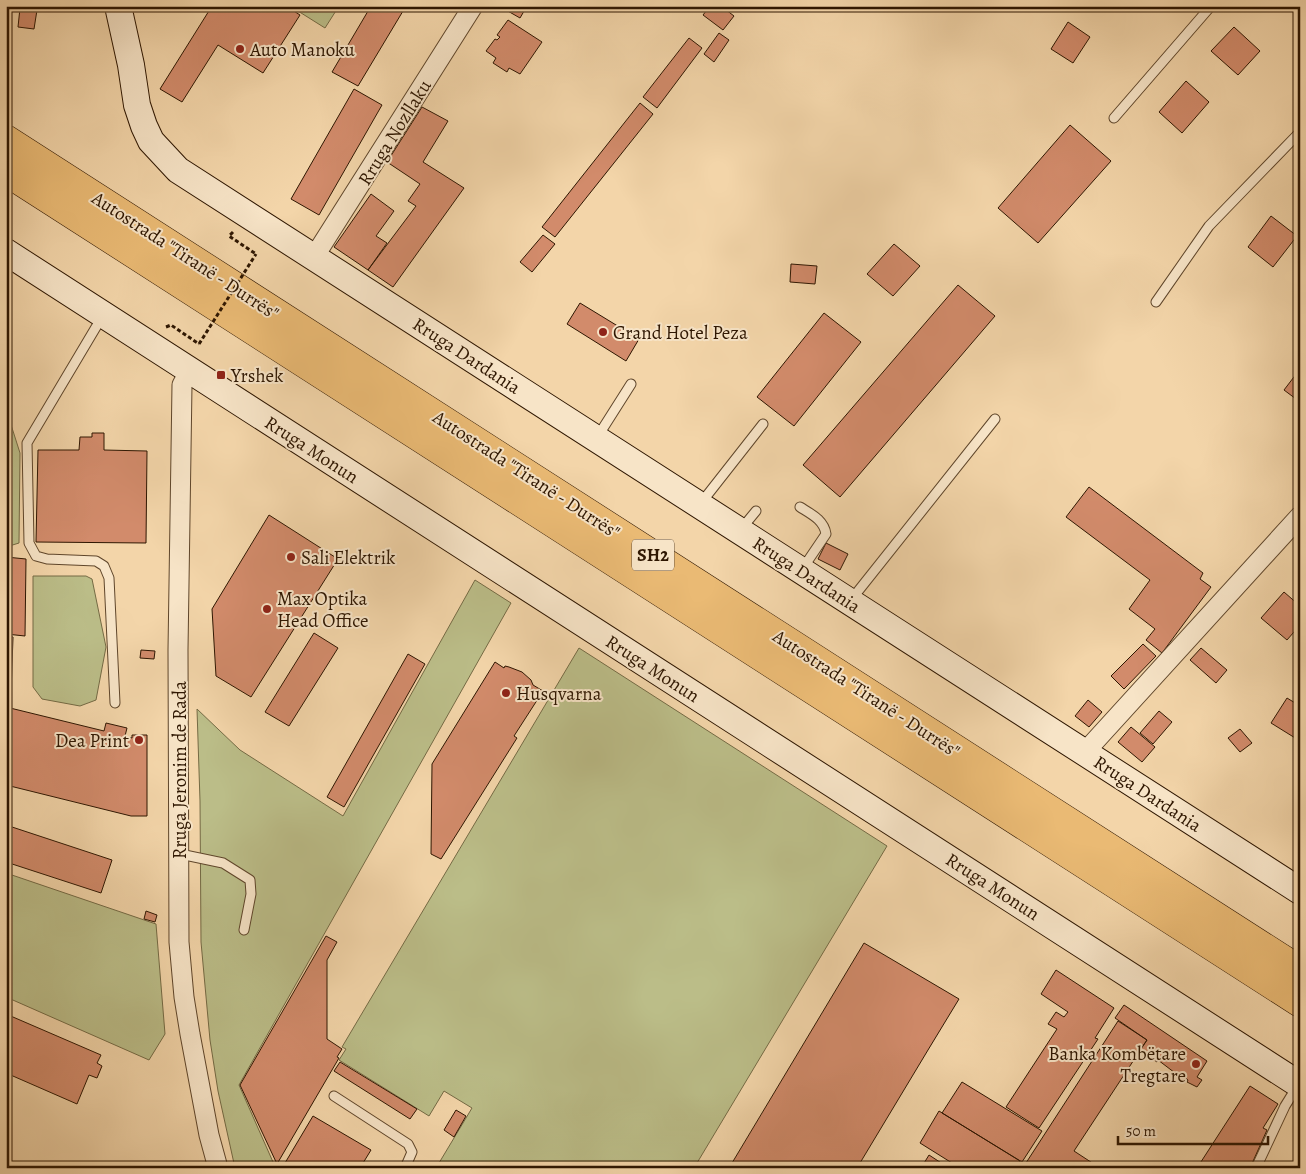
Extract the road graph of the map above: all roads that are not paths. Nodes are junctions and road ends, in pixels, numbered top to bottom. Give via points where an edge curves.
1 (118, 6) edge
2 (473, 6) edge
3 (1211, 6) edge
4 (1114, 118) dead end
5 (1300, 132) edge
6 (6, 139) edge
7 (6, 172) edge
8 (6, 252) edge
9 (314, 257) junction
10 (1156, 302) dead end
11 (104, 314) junction
12 (190, 370) junction
13 (631, 384) dead end
14 (995, 418) dead end
15 (763, 424) dead end
16 (596, 438) junction
17 (700, 505) junction
18 (800, 507) dead end
19 (1300, 516) edge
20 (801, 570) junction
21 (850, 601) junction
22 (115, 703) dead end
23 (1085, 752) junction
24 (180, 854) junction
25 (1300, 891) edge
26 (244, 930) dead end
27 (1300, 970) edge
28 (1300, 1003) edge
29 (1299, 1084) edge
30 (334, 1096) dead end
31 (218, 1168) edge
32 (405, 1168) edge
33 (1256, 1168) edge

1 - 9 main road, Rruga Dardania via 137,105 152,141 178,170
2 - 9 street, Rruga Nozllaku
3 - 4 lane
5 - 10 lane via 1209,226
6 - 27 highway, Autostrada "Tiranë - Durrës" / SH2
7 - 28 highway, Autostrada "Tiranë - Durrës" / SH2
8 - 11 main road, Rruga Monun
9 - 16 main road, Rruga Dardania
11 - 12 main road, Rruga Monun
11 - 22 lane via 27,444 29,543 36,556 96,561 104,566 109,578
12 - 24 street, Rruga Jeronim de Rada via 182,385 178,650
12 - 29 main road, Rruga Monun
13 - 16 lane
14 - 21 lane
15 - 17 lane
16 - 17 main road, Rruga Dardania
17 - 20 main road, Rruga Dardania via 748,521
18 - 20 lane via 820,520 826,534
19 - 23 street
20 - 21 main road, Rruga Dardania
21 - 23 main road, Rruga Dardania
23 - 25 main road, Rruga Dardania
24 - 26 lane via 223,863 250,880 252,894
24 - 31 street, Rruga Jeronim de Rada via 179,942 184,997
29 - 33 lane, Rruga Monun
30 - 32 lane via 408,1144 412,1152

